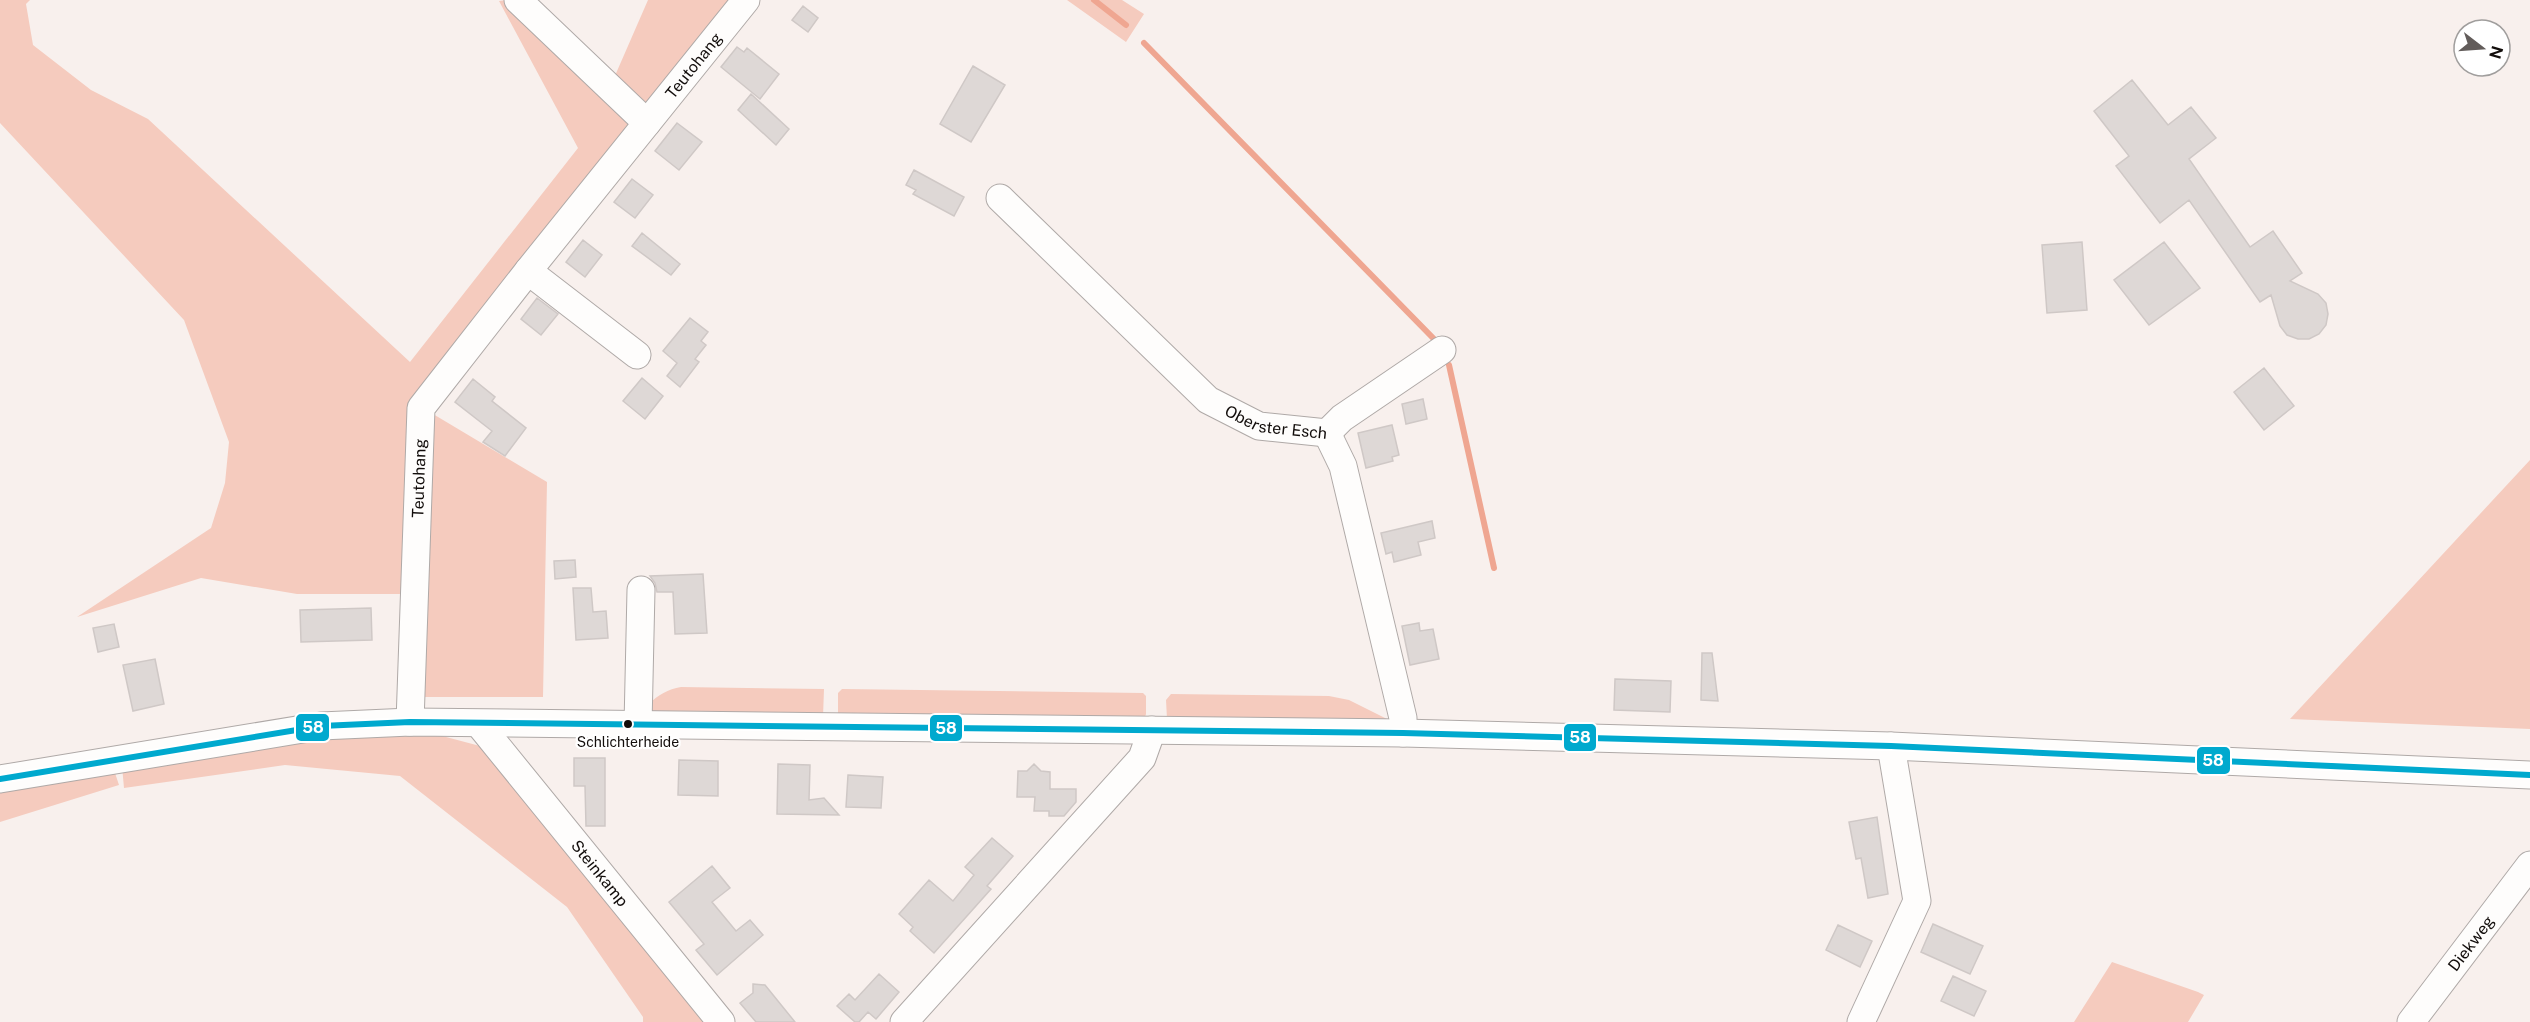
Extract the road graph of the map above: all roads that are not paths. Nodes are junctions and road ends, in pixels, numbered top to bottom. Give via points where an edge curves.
1 (518, 0) edge
2 (746, 0) edge
3 (647, 123) junction
4 (1000, 198) dead end
5 (528, 271) junction
6 (1442, 350) dead end
7 (637, 355) dead end
8 (1327, 433) junction
9 (641, 590) dead end
10 (410, 722) junction
11 (479, 724) junction
12 (638, 725) junction
13 (1152, 730) junction
14 (1403, 733) junction
15 (1891, 746) junction
16 (2530, 775) edge
17 (0, 779) edge
18 (2530, 865) edge
19 (721, 1022) edge
20 (904, 1022) edge
21 (1862, 1022) edge
22 (2411, 1022) edge

1 - 3 street
2 - 3 street, Teutohang
3 - 5 street, Teutohang
4 - 8 street, Oberster Esch via 1208,400 1259,426
5 - 7 street
5 - 10 street, Teutohang via 421,408
6 - 8 street via 1342,418
8 - 14 street, Oberster Esch via 1343,466
9 - 12 street
10 - 11 street
10 - 17 street via 321,726
11 - 12 street
11 - 19 street, Steinkamp
12 - 13 street
13 - 14 street
13 - 20 street via 1142,758
14 - 15 street
15 - 16 street
15 - 21 street via 1917,901
18 - 22 street, Diekweg

